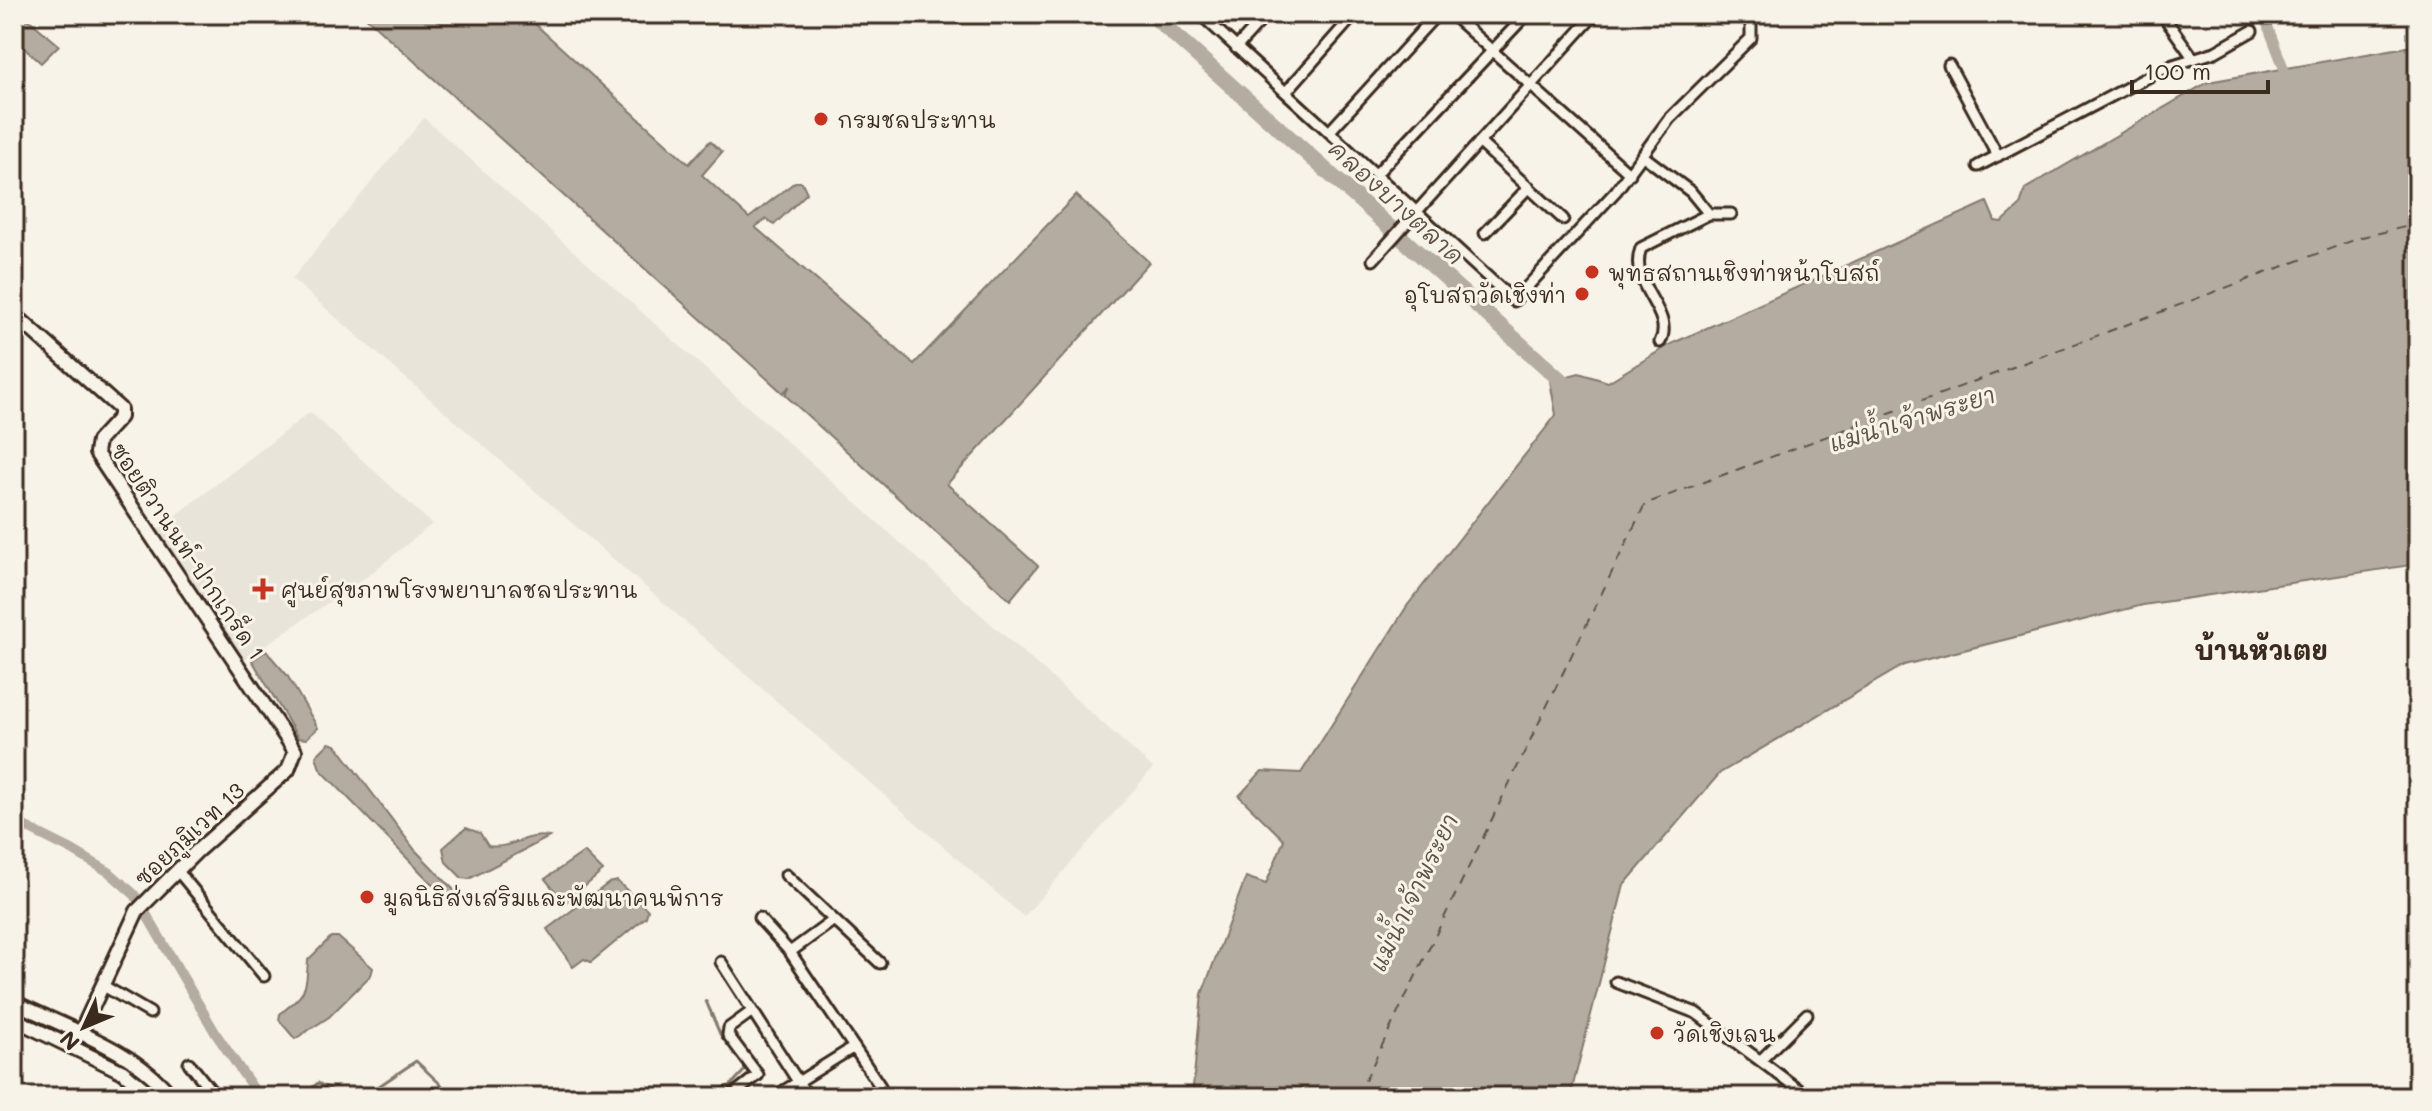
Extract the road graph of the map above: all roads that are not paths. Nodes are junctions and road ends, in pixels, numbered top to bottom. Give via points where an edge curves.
1 (1200, 14) edge
2 (1267, 14) edge
3 (1355, 14) edge
4 (1437, 14) edge
5 (1451, 14) edge
6 (1527, 14) edge
7 (1595, 14) edge
8 (1746, 14) edge
9 (2162, 14) edge
10 (2252, 31) dead end
11 (1236, 48) junction
12 (1492, 51) junction
13 (2194, 59) junction
14 (1949, 65) dead end
15 (1530, 86) junction
16 (1286, 92) junction
17 (1330, 131) junction
18 (1479, 142) junction
19 (1642, 155) junction
20 (1998, 156) junction
21 (1978, 166) dead end
22 (1377, 173) junction
23 (1630, 174) junction
24 (1529, 187) junction
25 (1419, 210) junction
26 (1709, 214) junction
27 (1731, 214) dead end
28 (1563, 219) dead end
29 (1485, 233) dead end
30 (1373, 260) dead end
31 (14, 314) edge
32 (1660, 342) dead end
33 (295, 757) joint
34 (177, 870) junction
35 (786, 875) dead end
36 (759, 918) dead end
37 (834, 920) junction
38 (790, 952) junction
39 (721, 962) dead end
40 (880, 963) dead end
41 (264, 976) dead end
42 (1616, 982) dead end
43 (102, 985) junction
44 (14, 1002) edge
45 (751, 1012) junction
46 (150, 1013) dead end
47 (1807, 1014) dead end
48 (14, 1019) edge
49 (80, 1034) junction
50 (854, 1047) junction
51 (1761, 1060) junction
52 (189, 1063) dead end
53 (798, 1083) junction
54 (880, 1086) dead end
55 (154, 1097) edge
56 (172, 1097) edge
57 (216, 1097) edge
58 (730, 1097) edge
59 (774, 1097) edge
60 (808, 1097) edge
61 (1809, 1097) edge

1 - 11 street
2 - 11 street
3 - 16 street
4 - 17 street
5 - 12 street
6 - 12 street
7 - 15 street
8 - 19 street via 1751,38 1669,119
9 - 13 street
10 - 13 street
11 - 16 street
12 - 15 street
12 - 22 street
13 - 20 street via 2129,86
14 - 20 street
15 - 18 street
15 - 23 street
16 - 17 street
17 - 22 street
18 - 24 street
18 - 25 street
19 - 23 street
19 - 26 street via 1691,192
20 - 21 street
22 - 25 street
23 - 25 street via 1514,301
24 - 28 street
24 - 29 street
25 - 30 street
26 - 27 street
26 - 32 street via 1649,242 1637,258 1638,272 1662,320
31 - 33 street, ซอยติวานนท์-ปากเกร็ด 1 via 120,409 96,453 294,745
33 - 34 street, ซอยภูมิเวท 13 via 288,770
34 - 41 street
34 - 43 street, ซอยภูมิเวท 13 via 137,911
35 - 37 street
36 - 38 street
37 - 38 street
37 - 40 street
38 - 50 street
39 - 45 street
42 - 51 street via 1696,1013
43 - 46 street
43 - 49 street, ซอยภูมิเวท 13
44 - 49 street
45 - 53 street
45 - 58 street via 729,1028 728,1035 758,1075
47 - 51 street
48 - 55 street via 123,1072
49 - 56 street via 147,1069
50 - 53 street
50 - 54 street
51 - 61 street
52 - 57 street
53 - 59 street
53 - 60 street

